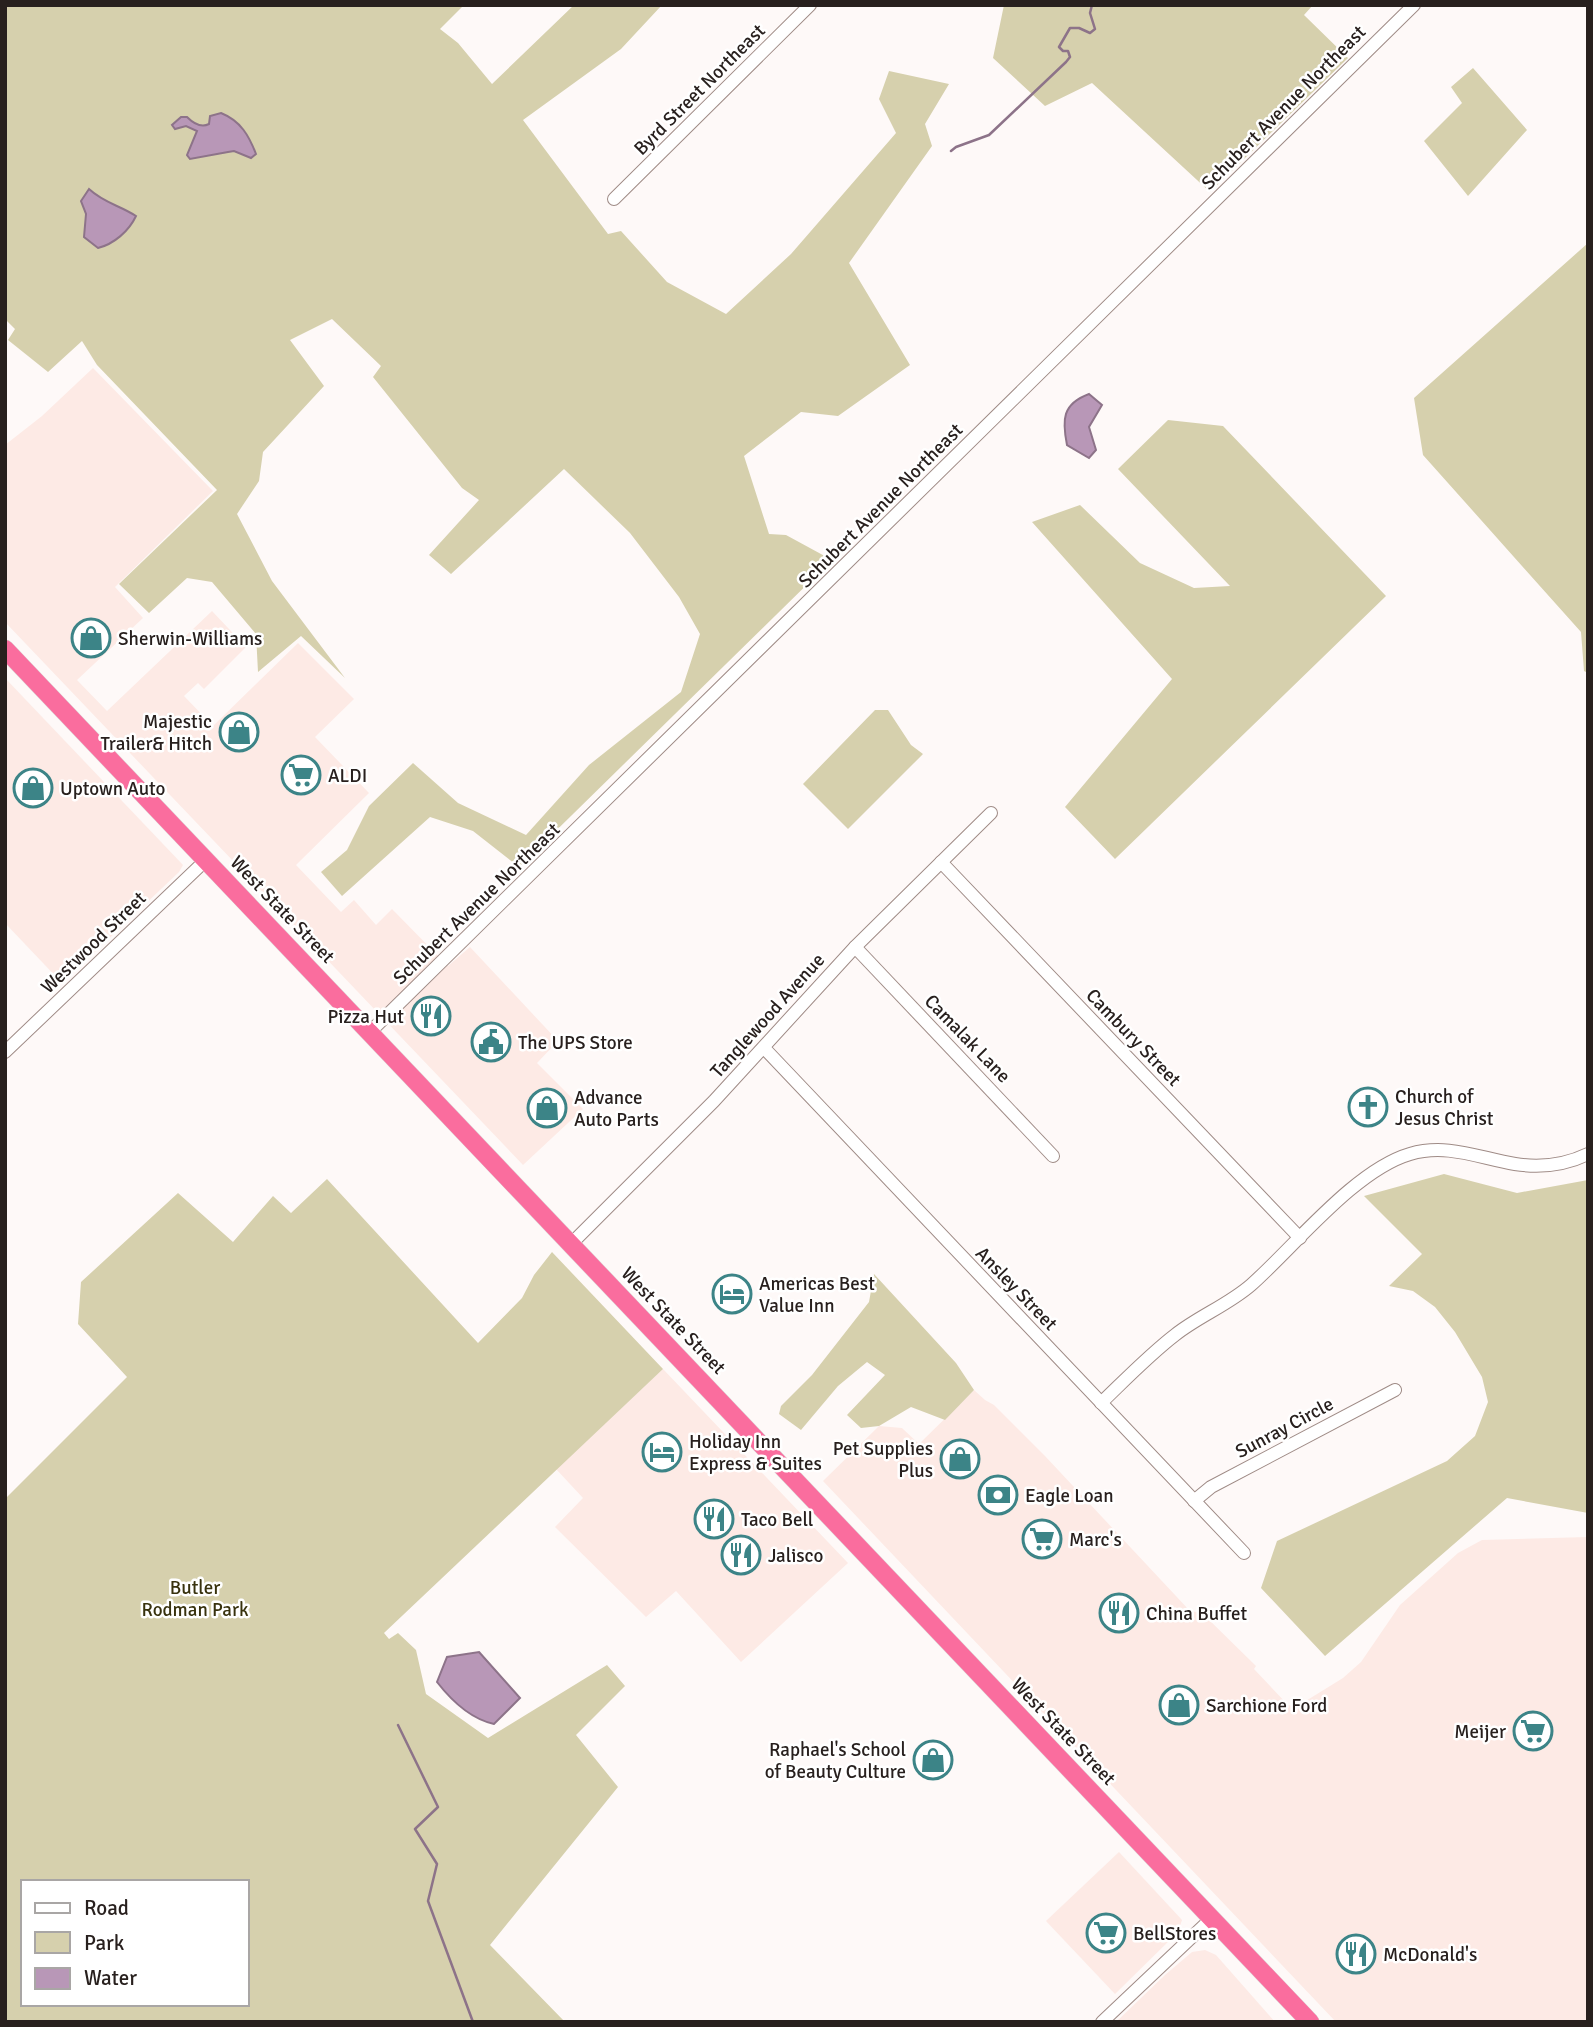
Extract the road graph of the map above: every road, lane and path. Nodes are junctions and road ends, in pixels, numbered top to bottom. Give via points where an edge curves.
1 (810, 5) edge
2 (1414, 5) edge
3 (614, 199) dead end
4 (5, 649) edge
5 (991, 813) dead end
6 (207, 859) junction
7 (941, 862) junction
8 (855, 947) junction
9 (371, 1031) junction
10 (764, 1048) junction
11 (6, 1051) edge
12 (1588, 1154) edge
13 (1053, 1156) dead end
14 (1300, 1238) junction
15 (572, 1243) junction
16 (1395, 1390) dead end
17 (1101, 1403) junction
18 (1194, 1501) junction
19 (1244, 1553) dead end
20 (1212, 1918) junction
21 (1102, 2022) edge
22 (1310, 2022) edge

1 - 3 street, Byrd Street Northeast
2 - 9 street, Schubert Avenue Northeast
4 - 6 highway, West State Street
5 - 7 street, Tanglewood Avenue
6 - 9 highway, West State Street
6 - 11 street, Westwood Street
7 - 8 street, Tanglewood Avenue
7 - 14 street, Cambury Street
8 - 10 street, Tanglewood Avenue
8 - 13 street, Camalak Lane
9 - 15 highway, West State Street
10 - 15 street, Tanglewood Avenue
10 - 17 street, Ansley Street
12 - 14 street via 1557,1164 1529,1166 1461,1151 1412,1153 1374,1171
14 - 17 street via 1239,1294 1175,1335
15 - 20 highway, West State Street
16 - 18 street, Sunray Circle via 1211,1487
17 - 18 street, Ansley Street
18 - 19 street, Ansley Street
20 - 21 street
20 - 22 highway, West State Street

